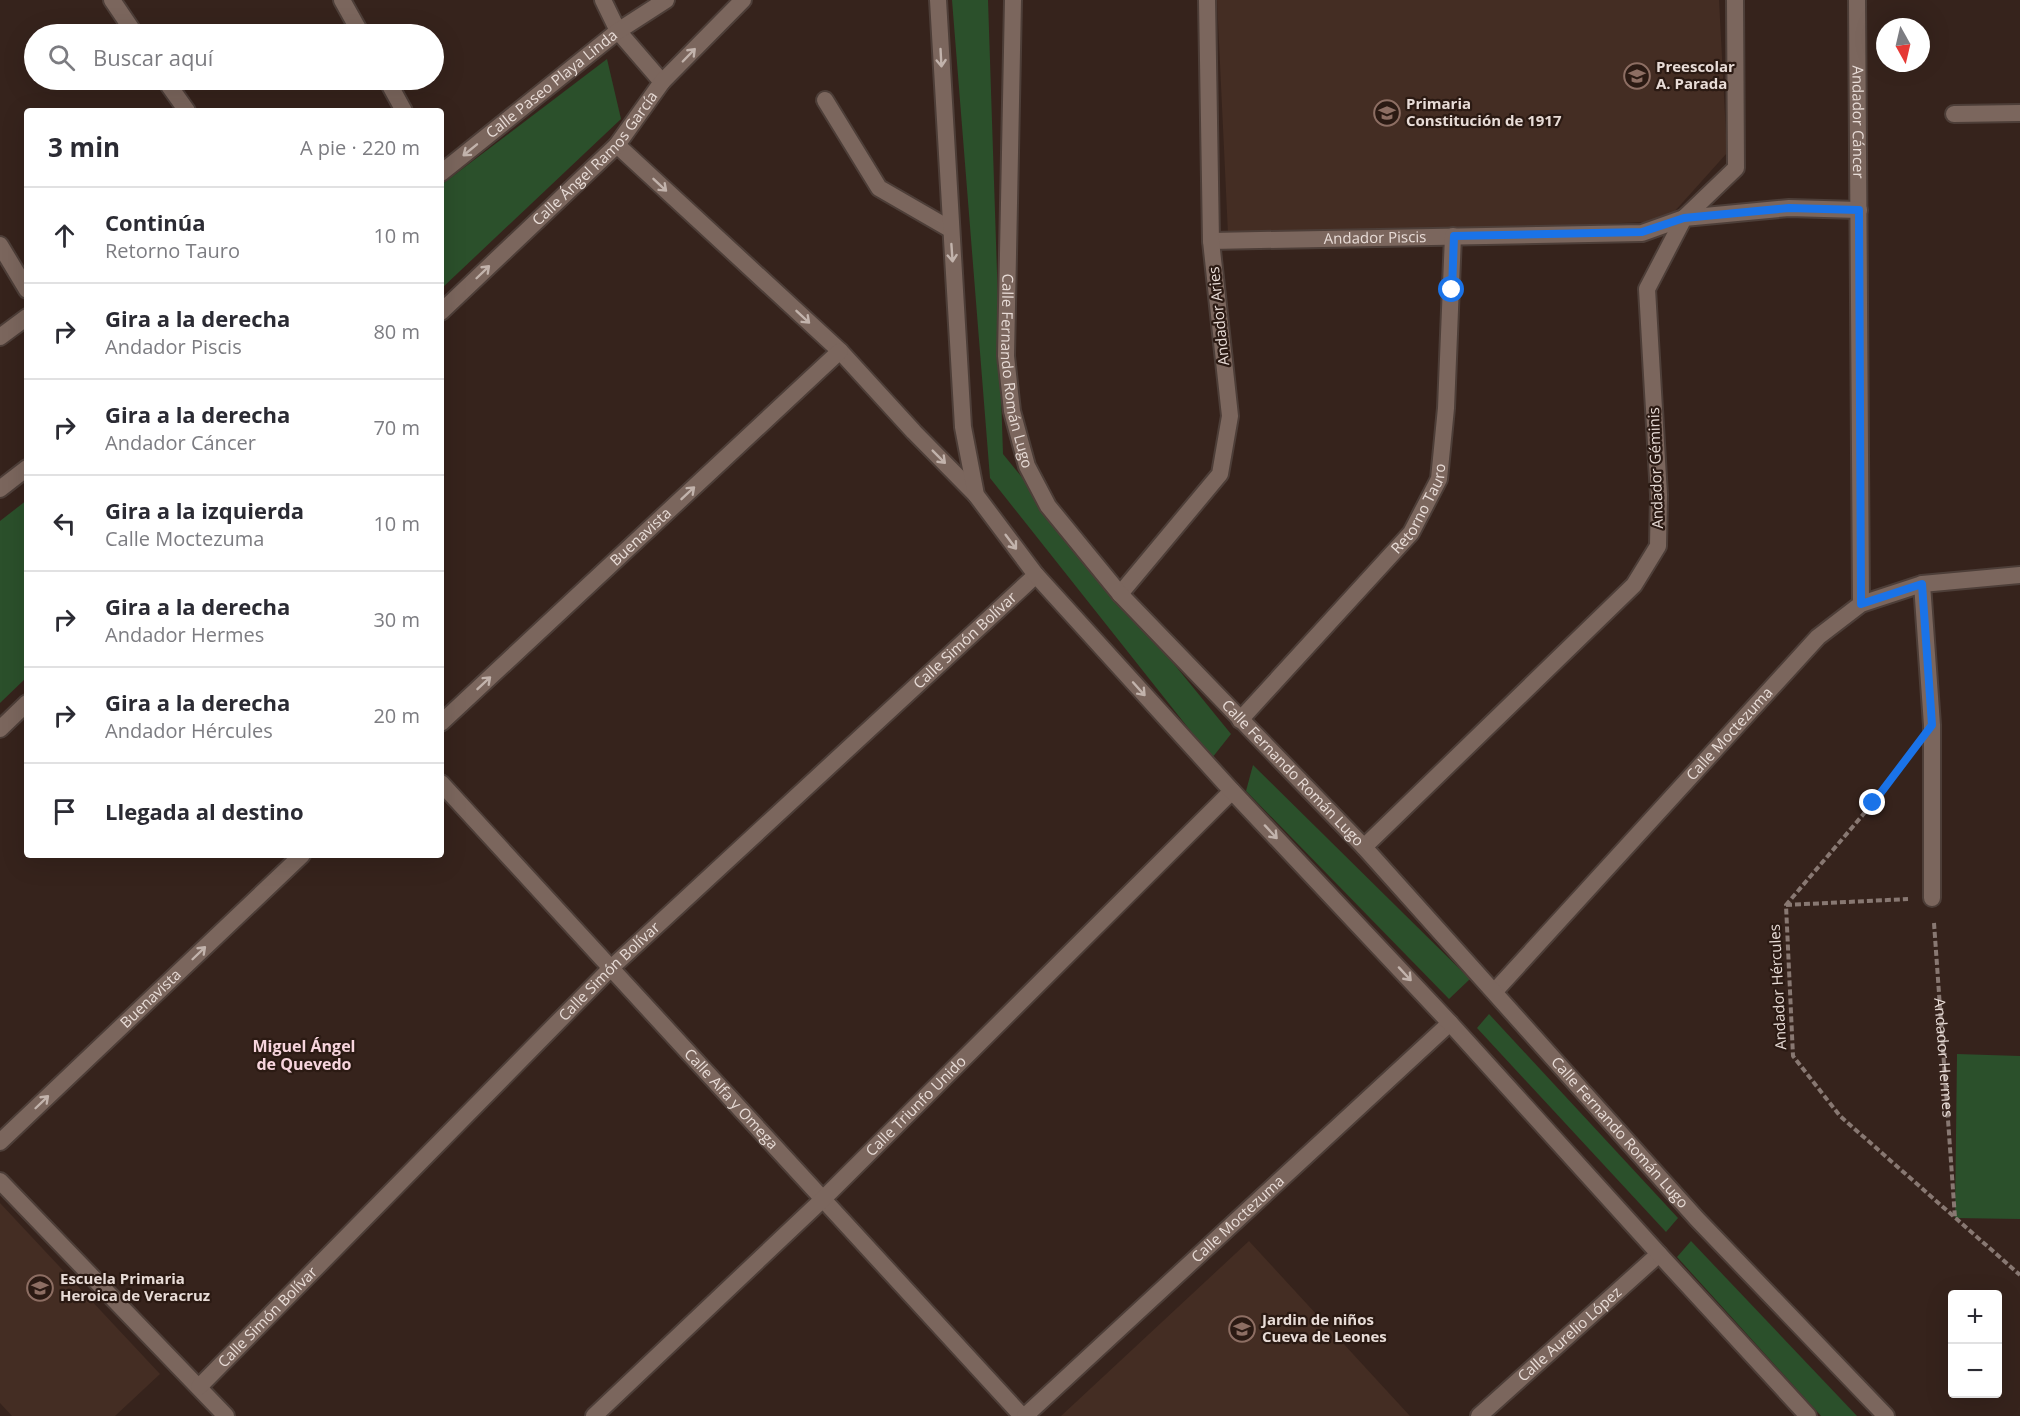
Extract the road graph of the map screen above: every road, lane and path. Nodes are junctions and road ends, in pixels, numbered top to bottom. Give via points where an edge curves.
1 (112, 0) edge
2 (342, 0) edge
3 (603, 0) edge
4 (666, 0) edge
5 (743, 0) edge
6 (938, 0) edge
7 (1013, 0) edge
8 (1207, 0) edge
9 (1735, 0) edge
10 (1857, 0) edge
11 (128, 24) edge
12 (356, 24) edge
13 (618, 31) junction
14 (662, 82) junction
15 (172, 90) edge
16 (392, 90) edge
17 (825, 100) dead end
18 (185, 108) edge
19 (402, 108) edge
20 (2020, 113) edge
21 (1954, 114) dead end
22 (617, 145) junction
23 (444, 170) edge
24 (1859, 210) junction
25 (1684, 218) junction
26 (950, 229) junction
27 (1454, 236) junction
28 (1211, 241) junction
29 (0, 245) edge
30 (24, 285) edge
31 (444, 309) edge
32 (24, 319) edge
33 (0, 337) edge
34 (840, 351) junction
35 (24, 470) edge
36 (0, 489) edge
37 (976, 495) junction
38 (1036, 575) junction
39 (2020, 575) edge
40 (1922, 584) junction
41 (1120, 594) junction
42 (1861, 604) junction
43 (24, 707) edge
44 (444, 720) edge
45 (1240, 720) junction
46 (0, 729) edge
47 (1906, 760) dead end
48 (444, 786) edge
49 (1232, 791) junction
50 (1364, 848) junction
51 (299, 858) edge
52 (1932, 898) junction
53 (1786, 905) junction
54 (611, 968) junction
55 (1495, 991) junction
56 (1450, 1023) junction
57 (0, 1143) edge
58 (0, 1181) edge
59 (822, 1200) junction
60 (1955, 1218) junction
61 (1659, 1254) junction
62 (2020, 1275) edge
63 (199, 1387) junction
64 (226, 1416) edge
65 (594, 1416) edge
66 (1024, 1416) edge
67 (1479, 1416) edge
68 (1809, 1416) edge
69 (1886, 1416) edge

1 - 11 street
2 - 12 street
3 - 13 street
4 - 13 street, Calle Paseo Playa Linda
14 -> 5 street, Calle Ángel Ramos García
6 -> 26 street
7 - 41 street, Calle Fernando Román Lugo via 1006,356 1011,411 1027,466 1048,506
8 - 28 street, Andador Aries
9 - 25 street, Andador Géminis via 1736,168
10 - 24 street, Andador Cáncer
13 - 14 street
13 -> 23 street, Calle Paseo Playa Linda
14 - 22 street, Calle Ángel Ramos García
15 - 18 street
16 - 19 street
17 - 26 street via 879,188
20 - 21 street
31 -> 22 street, Calle Ángel Ramos García
22 -> 34 street
24 - 25 street, Andador Piscis via 1789,208
24 - 42 street, Andador Cáncer
25 - 27 street, Andador Piscis via 1642,232
25 - 50 street, Andador Géminis via 1647,289 1659,495 1658,546 1634,585
26 -> 37 street via 963,427
27 - 28 street, Andador Piscis
27 - 45 street, Retorno Tauro via 1439,479 1411,533
28 - 41 street, Andador Aries via 1230,416 1220,474
29 - 30 street
32 - 33 street
34 -> 37 street
44 -> 34 street, Buenavista
35 - 36 street
37 -> 38 street
38 -> 49 street
38 - 54 street, Calle Simón Bolívar
39 - 40 street, Calle Moctezuma
40 - 42 street, Calle Moctezuma
40 - 52 street via 1932,725
41 - 45 street, Calle Fernando Román Lugo
42 - 55 street, Calle Moctezuma via 1818,637
43 - 46 street
45 - 50 street, Calle Fernando Román Lugo
47 - 53 path, Andador Hércules
48 - 54 street, Calle Alfa y Omega
49 -> 56 street
49 - 59 street, Calle Triunfo Unido
50 - 55 street, Calle Fernando Román Lugo
57 -> 51 street, Buenavista
52 - 53 path
52 - 60 path, Andador Hermes
53 - 60 path, Andador Hércules via 1793,1056 1840,1116
54 - 59 street, Calle Alfa y Omega
54 - 63 street, Calle Simón Bolívar
55 - 69 street, Calle Fernando Román Lugo via 1697,1219
56 - 61 street
56 - 66 street, Calle Moctezuma
58 - 63 street
59 - 65 street, Calle Triunfo Unido
59 - 66 street, Calle Alfa y Omega
60 - 62 path, Andador Hércules
61 - 67 street, Calle Aurelio López
61 - 68 street
63 - 64 street

